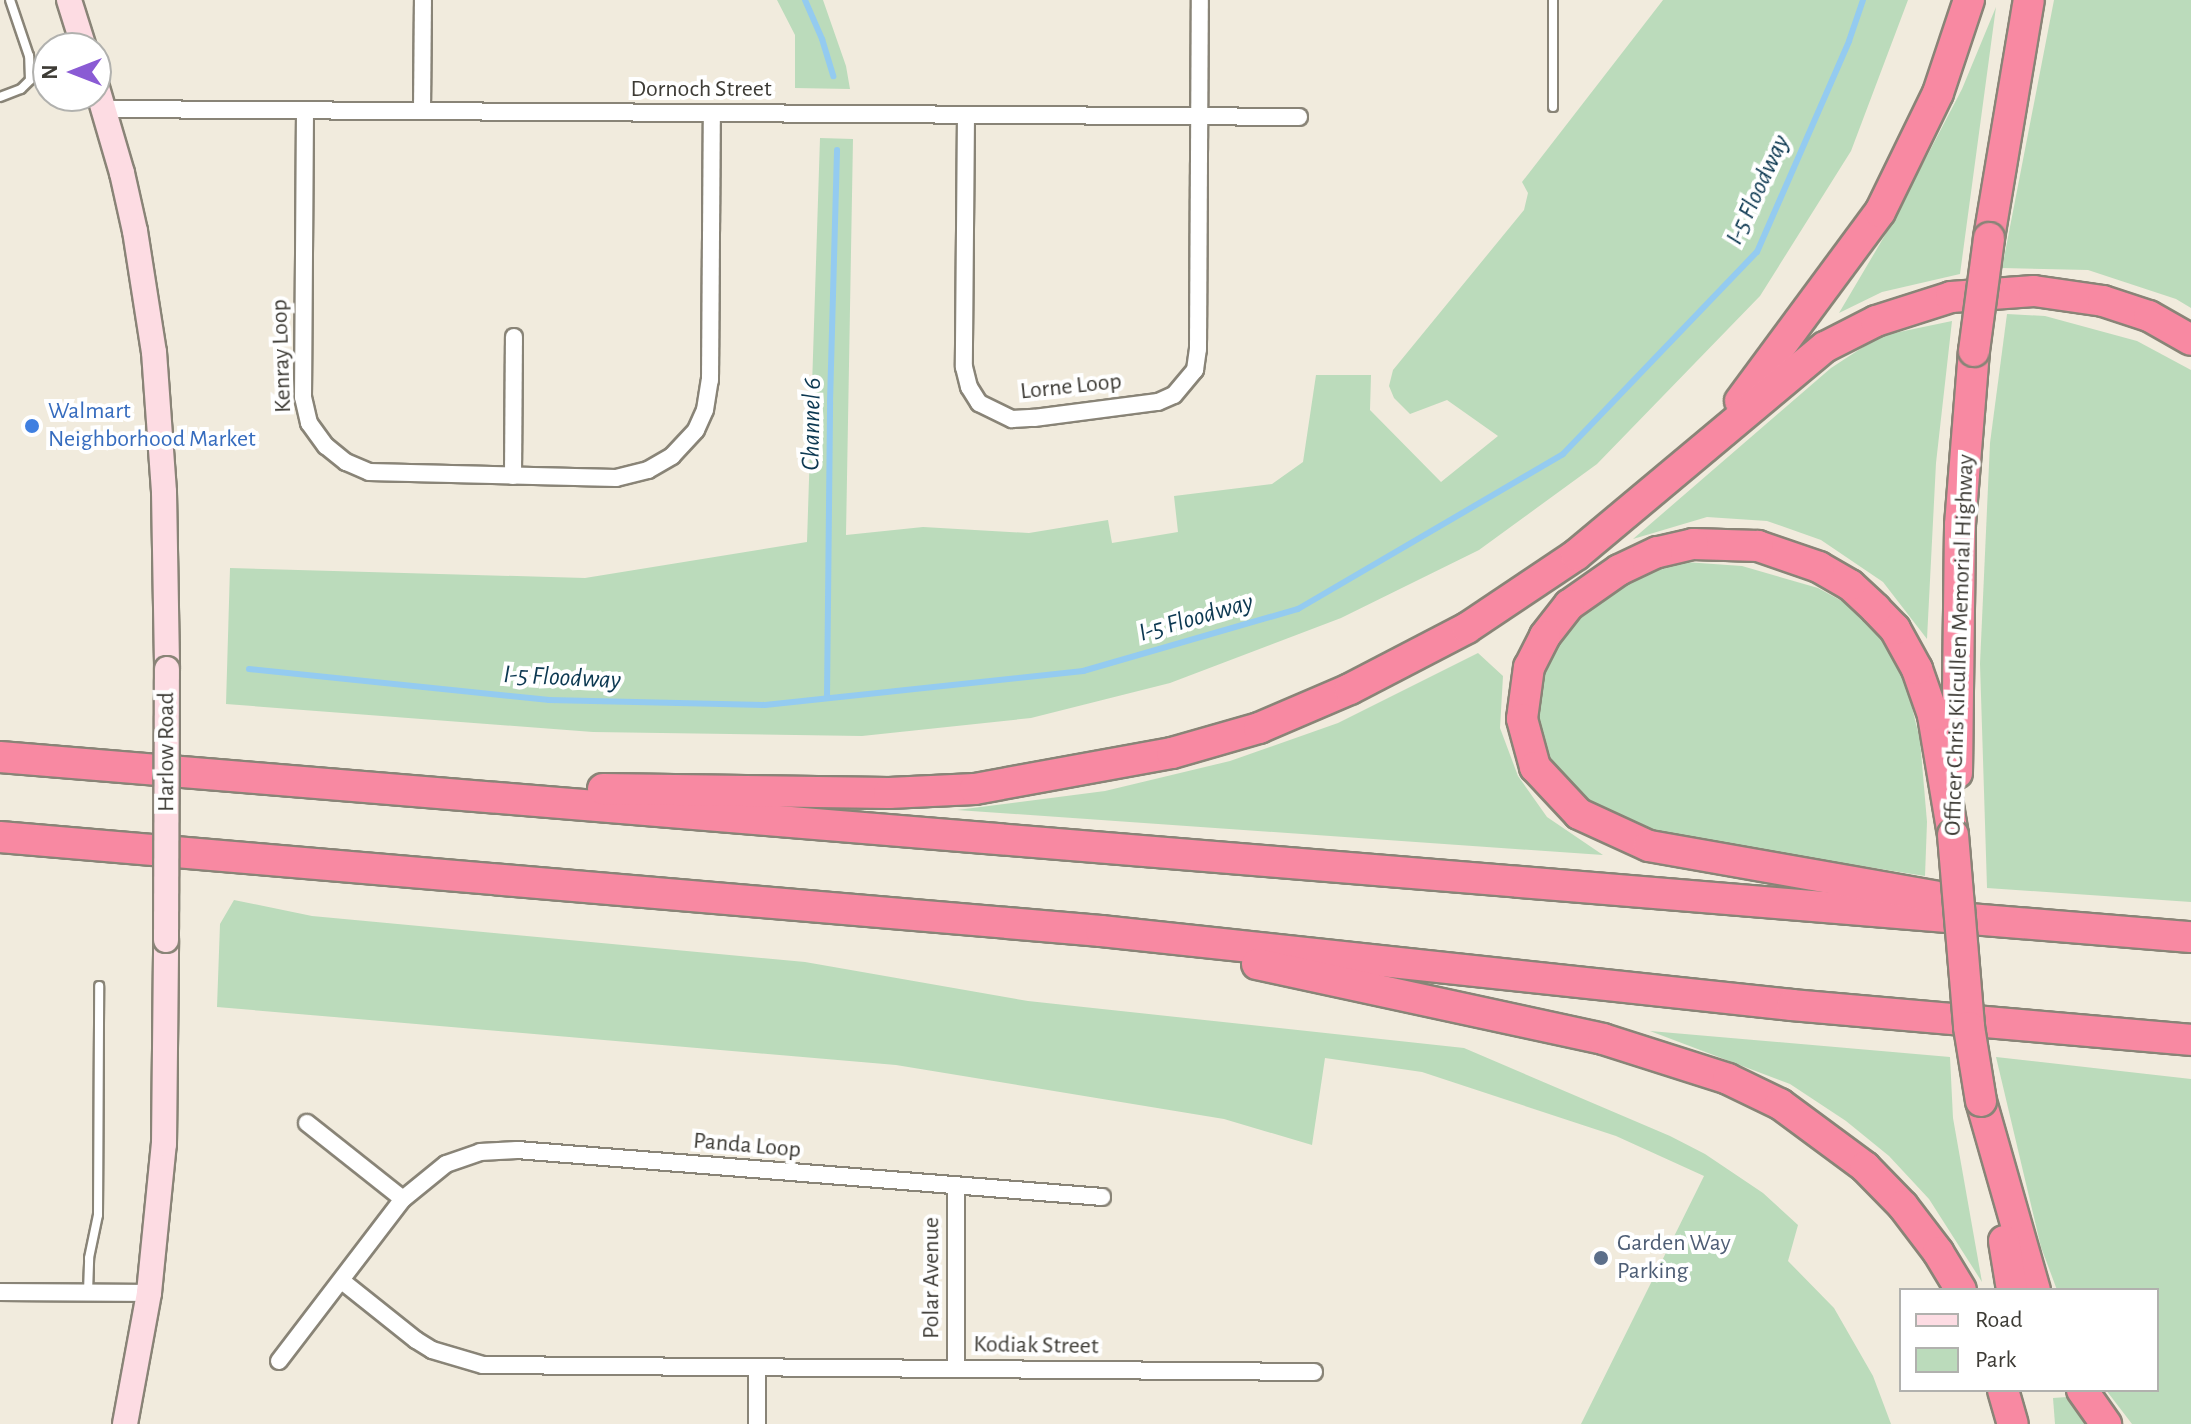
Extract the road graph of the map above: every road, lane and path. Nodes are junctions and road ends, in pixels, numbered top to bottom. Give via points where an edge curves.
1 (10, 0) edge
2 (69, 0) edge
3 (423, 0) edge
4 (1200, 0) edge
5 (1553, 0) edge
6 (1969, 0) edge
7 (2029, 0) edge
8 (79, 32) edge
9 (0, 97) edge
10 (1553, 107) dead end
11 (112, 109) edge
12 (305, 111) junction
13 (422, 111) junction
14 (105, 112) edge
15 (712, 115) junction
16 (966, 115) junction
17 (1201, 116) junction
18 (1299, 117) dead end
19 (514, 337) dead end
20 (2191, 340) edge
21 (1713, 438) junction
22 (513, 476) junction
23 (0, 757) edge
24 (333, 785) junction
25 (1953, 835) junction
26 (0, 837) edge
27 (1101, 931) junction
28 (2137, 933) junction
29 (2191, 937) edge
30 (99, 986) dead end
31 (2191, 1040) edge
32 (1981, 1101) junction
33 (307, 1123) dead end
34 (956, 1187) junction
35 (1102, 1197) dead end
36 (403, 1199) junction
37 (342, 1281) junction
38 (1960, 1288) edge
39 (2012, 1288) edge
40 (2034, 1288) edge
41 (0, 1292) edge
42 (88, 1292) junction
43 (149, 1293) junction
44 (279, 1361) dead end
45 (757, 1368) junction
46 (956, 1369) junction
47 (1314, 1372) dead end
48 (2004, 1392) edge
49 (2025, 1392) edge
50 (2083, 1392) edge
51 (125, 1424) edge
52 (757, 1424) edge
53 (2013, 1424) edge
54 (2029, 1424) edge
55 (2106, 1424) edge

1 - 9 lane via 29,56 30,80
2 - 8 main road
3 - 13 street
4 - 17 street, Lorne Loop
5 - 10 lane
6 - 21 highway via 1938,93 1880,212
7 - 25 highway, Officer Chris Kilcullen Memorial Highway, bridge via 1974,351 1958,570
11 - 12 street, Dornoch Street
12 - 13 street, Dornoch Street
12 - 22 street, Kenray Loop via 303,397 309,423 326,446 369,472
13 - 15 street, Dornoch Street
14 - 43 main road, Harlow Road, bridge via 135,231 154,352 164,492 164,1144
15 - 16 street, Dornoch Street
15 - 22 street, Kenray Loop via 710,380 696,430 672,456 648,470 616,478
16 - 17 street, Dornoch Street
16 - 17 street, Lorne Loop via 964,367 979,403 1012,419 1158,402 1186,385 1198,349
17 - 18 street, Dornoch Street
19 - 22 street
20 - 21 highway via 2149,316 2089,299 2034,291 1951,297 1876,321 1825,347
21 - 24 highway via 1576,555 1467,628 1350,689 1259,728 1172,753 975,789 889,793
23 - 24 highway
24 - 28 highway
25 - 28 highway via 1933,715 1917,669 1895,629 1876,609 1819,567 1758,546 1693,544 1657,552 1619,570 1569,605 1529,667 1522,719 1535,767 1579,814 1616,833 1649,846
25 - 32 highway, Officer Chris Kilcullen Memorial Highway, bridge via 1969,1027
26 - 27 highway
27 - 31 highway via 1792,1005
27 - 38 highway via 1603,1039 1728,1079 1780,1104 1865,1167 1903,1206
28 - 29 highway
30 - 42 lane via 98,1215
32 - 39 highway, Officer Chris Kilcullen Memorial Highway
32 - 40 highway
33 - 36 street
34 - 35 street, Panda Loop
34 - 36 street, Panda Loop via 499,1150 446,1164
34 - 46 street, Polar Avenue
36 - 37 street, Panda Loop
37 - 44 street, Panda Loop
37 - 45 street, Kodiak Street via 432,1350 483,1365
41 - 42 street
42 - 43 street
43 - 51 main road, Harlow Road
45 - 46 street, Kodiak Street
45 - 52 street
46 - 47 street, Kodiak Street
48 - 53 highway
49 - 54 highway
50 - 55 highway

